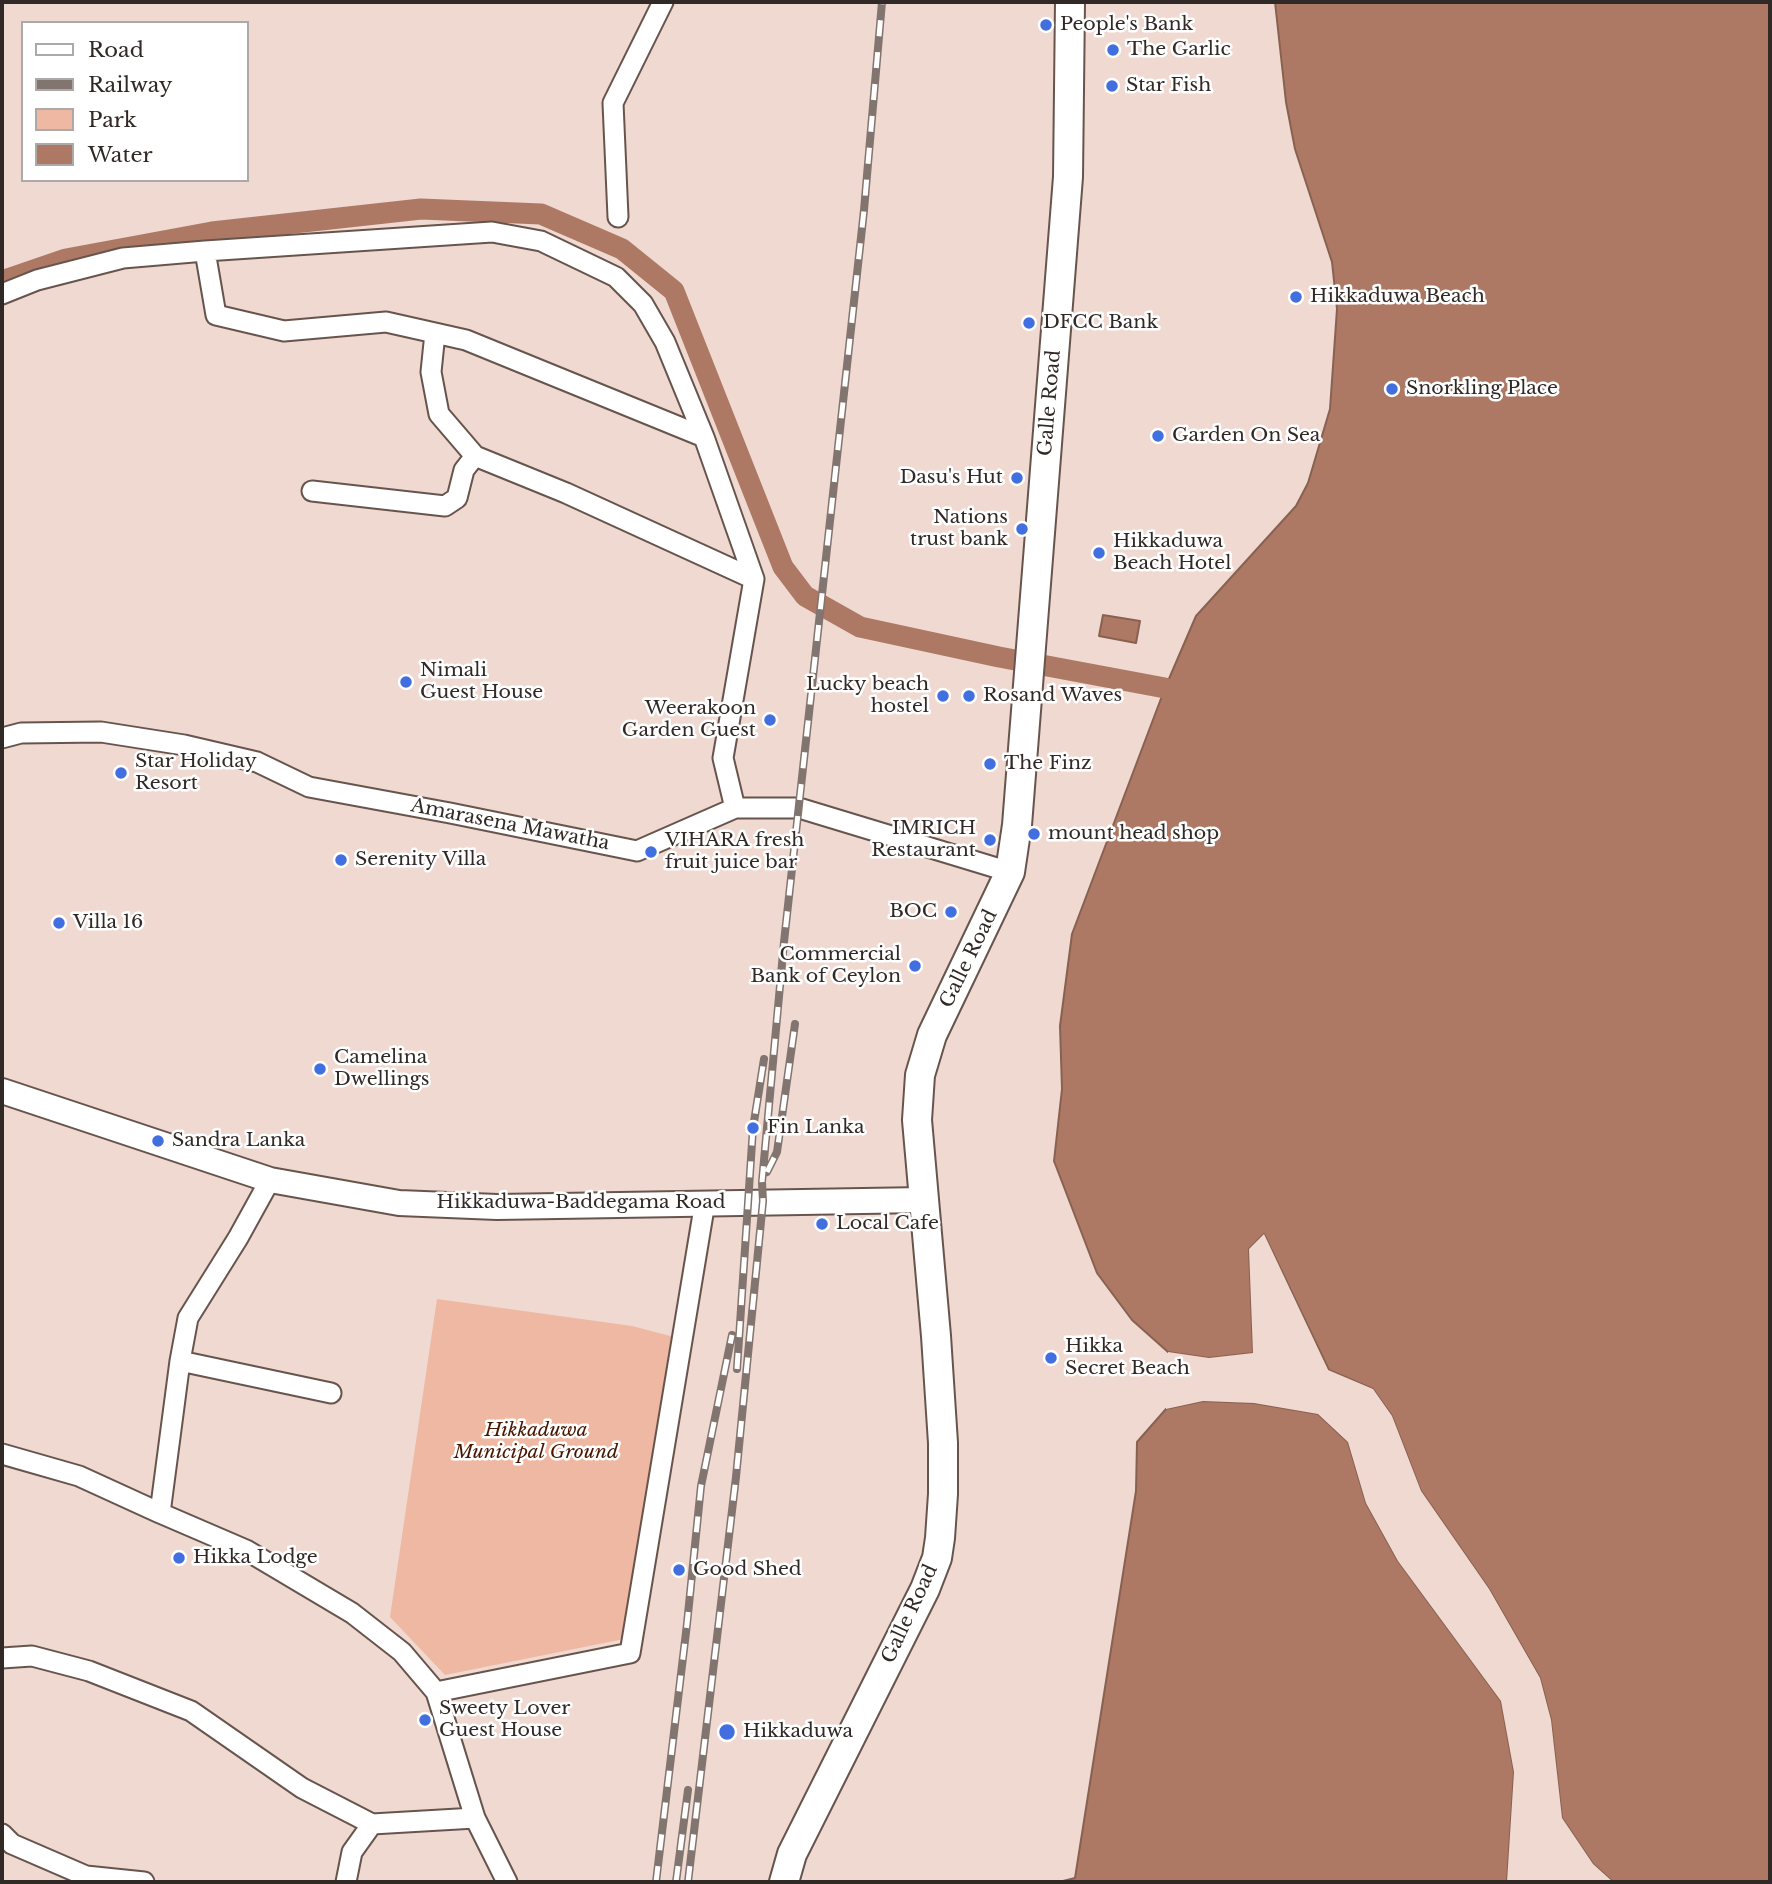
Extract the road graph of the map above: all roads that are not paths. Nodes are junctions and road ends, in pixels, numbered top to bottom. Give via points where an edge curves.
1 (663, 2) edge
2 (1070, 2) edge
3 (618, 217) dead end
4 (205, 251) junction
5 (2, 294) edge
6 (435, 333) junction
7 (704, 437) junction
8 (475, 456) junction
9 (312, 491) dead end
10 (754, 579) junction
11 (2, 738) edge
12 (735, 808) junction
13 (1010, 873) junction
14 (2, 1091) edge
15 (270, 1180) junction
16 (924, 1200) junction
17 (705, 1202) junction
18 (180, 1361) junction
19 (331, 1393) dead end
20 (2, 1454) edge
21 (160, 1513) junction
22 (2, 1658) edge
23 (436, 1692) junction
24 (475, 1818) junction
25 (372, 1824) junction
26 (2, 1834) edge
27 (144, 1882) edge
28 (346, 1882) edge
29 (508, 1882) edge
30 (784, 1882) edge

1 - 3 street via 613,103
2 - 13 highway, Galle Road via 1068,177
4 - 5 street via 123,258
4 - 6 street via 216,314 284,331 386,322
4 - 7 street via 492,232 541,242 616,277 643,304 665,342
6 - 7 street via 466,340
6 - 8 street via 431,372 439,414
7 - 10 street
8 - 9 street via 464,470 457,498 445,506
8 - 10 street
10 - 12 street via 723,758
11 - 12 street, Amarasena Mawatha via 21,733 101,732 184,745 257,762 309,787 637,850
12 - 13 street, Amarasena Mawatha via 799,808
13 - 16 highway, Galle Road via 932,1035 920,1075 917,1120
14 - 15 main road, Hikkaduwa-Baddegama Road
15 - 17 main road, Hikkaduwa-Baddegama Road via 399,1203 497,1207
15 - 18 street via 188,1318
16 - 17 main road, Hikkaduwa-Baddegama Road
16 - 30 highway, Galle Road via 943,1443 937,1558 792,1854
17 - 23 street via 630,1653
18 - 19 street
18 - 21 street
20 - 21 street via 79,1476
21 - 23 street via 246,1550 352,1613 402,1653
22 - 25 street via 32,1657 89,1671 191,1711 302,1787
23 - 24 street
24 - 25 street
24 - 29 street
25 - 28 street via 352,1852
26 - 27 street via 12,1844 86,1876

